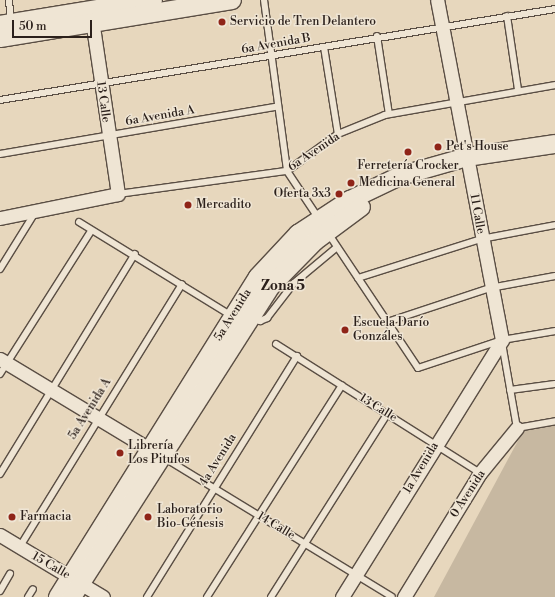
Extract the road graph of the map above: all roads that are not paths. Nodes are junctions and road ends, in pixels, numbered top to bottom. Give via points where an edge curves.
1 (9, 0) edge
2 (153, 0) edge
3 (232, 0) edge
4 (264, 0) edge
5 (437, 0) edge
6 (215, 1) edge
7 (555, 9) edge
8 (90, 11) edge
9 (507, 16) junction
10 (6, 24) edge
11 (443, 26) junction
12 (377, 36) junction
13 (0, 38) edge
14 (324, 47) junction
15 (272, 57) junction
16 (100, 83) junction
17 (555, 85) edge
18 (518, 90) junction
19 (0, 100) edge
20 (456, 100) junction
21 (276, 107) junction
22 (389, 114) junction
23 (338, 134) junction
24 (108, 136) junction
25 (555, 144) edge
26 (0, 154) edge
27 (555, 157) edge
28 (468, 163) junction
29 (287, 171) junction
30 (118, 194) junction
31 (36, 211) junction
32 (0, 218) edge
33 (79, 222) dead end
34 (323, 225) junction
35 (555, 225) edge
36 (91, 231) junction
37 (481, 239) junction
38 (337, 247) junction
39 (135, 254) junction
40 (0, 269) edge
41 (555, 276) edge
42 (358, 278) junction
43 (182, 284) junction
44 (490, 288) junction
45 (232, 316) junction
46 (250, 318) junction
47 (387, 322) junction
48 (555, 331) edge
49 (502, 340) junction
50 (276, 344) dead end
51 (297, 356) junction
52 (2, 365) edge
53 (555, 384) edge
54 (342, 385) junction
55 (52, 390) junction
56 (510, 390) junction
57 (387, 414) junction
58 (97, 418) junction
59 (555, 421) edge
60 (517, 428) junction
61 (435, 444) junction
62 (155, 452) junction
63 (480, 473) junction
64 (0, 474) edge
65 (214, 488) junction
66 (258, 515) junction
67 (0, 535) edge
68 (304, 543) junction
69 (19, 548) junction
70 (10, 574) dead end
71 (356, 575) junction
72 (74, 586) edge
73 (33, 589) dead end
74 (0, 591) edge
75 (28, 597) edge
76 (58, 597) edge
77 (103, 597) edge
78 (146, 597) edge
79 (207, 597) edge
80 (271, 597) edge
81 (342, 597) edge
82 (392, 597) edge
83 (404, 597) edge

1 - 10 lane
2 - 8 street
3 - 6 street
4 - 15 lane
5 - 11 street, 11 Calle
6 - 8 street
7 - 9 lane, 6a Avenida B
8 - 10 street
8 - 13 street
8 - 16 street, 13 Calle
9 - 11 lane, 6a Avenida B
9 - 18 lane
11 - 12 lane, 6a Avenida B
11 - 20 street, 11 Calle
12 - 14 lane, 6a Avenida B
12 - 22 lane
14 - 15 lane, 6a Avenida B
14 - 23 lane
15 - 16 lane, 6a Avenida B
15 - 21 lane
16 - 19 lane, 6a Avenida B
16 - 24 street, 13 Calle
17 - 18 lane, 6a Avenida
18 - 20 lane, 6a Avenida
20 - 22 lane, 6a Avenida
20 - 28 street, 11 Calle
21 - 24 lane, 6a Avenida A
21 - 29 lane
22 - 23 lane, 6a Avenida
23 - 29 lane, 6a Avenida
24 - 26 lane, 6a Avenida A
24 - 30 street, 13 Calle
25 - 28 street, 5a Avenida
27 - 28 street, 5a Avenida
28 - 34 street, 5a Avenida via 402,187
28 - 37 street, 11 Calle
29 - 30 lane, 6a Avenida
29 - 34 lane
30 - 31 street, 6a Avenida
31 - 32 street, 6a Avenida
31 - 40 lane
33 - 36 lane
34 - 38 lane
34 - 45 street, 5a Avenida via 298,234 258,277
34 - 46 street, 5a Avenida via 271,286
35 - 37 lane
36 - 39 lane
36 - 52 lane
37 - 42 lane
37 - 44 street, 11 Calle
38 - 42 lane
38 - 46 lane via 294,283 267,318 260,322
39 - 43 lane
39 - 55 lane
41 - 44 lane
42 - 47 lane
43 - 45 lane
43 - 58 lane, 5a Avenida A
44 - 47 lane
44 - 49 street, 11 Calle
45 - 62 street, 5a Avenida
46 - 62 street, 5a Avenida
47 - 49 lane via 418,368
48 - 49 lane
49 - 56 lane, 11 Calle
49 - 61 street, 1a Avenida
50 - 51 lane, 13 Calle
51 - 54 lane, 13 Calle
51 - 65 lane, 4a Avenida
52 - 55 street, 14 Calle
53 - 56 lane
54 - 57 lane, 13 Calle
54 - 66 lane
55 - 58 street, 14 Calle
55 - 64 lane
56 - 60 lane, 11 Calle
57 - 61 lane, 13 Calle
57 - 68 lane
58 - 62 street, 14 Calle
58 - 69 lane, 5a Avenida A
59 - 60 lane
60 - 63 street, 0 Avenida
61 - 63 lane, 13 Calle
61 - 71 street, 1a Avenida
62 - 65 lane, 14 Calle
62 - 72 street, 5a Avenida
63 - 83 street, 0 Avenida
65 - 66 lane, 14 Calle
65 - 78 lane, 4a Avenida
66 - 68 lane, 14 Calle
66 - 79 lane
67 - 69 street, 15 Calle
68 - 71 lane, 14 Calle
68 - 80 lane
69 - 72 street, 15 Calle
70 - 74 lane
71 - 81 street, 1a Avenida
71 - 82 lane, 14 Calle
72 - 76 street, 5a Avenida
72 - 77 street, 15 Calle
73 - 75 lane

